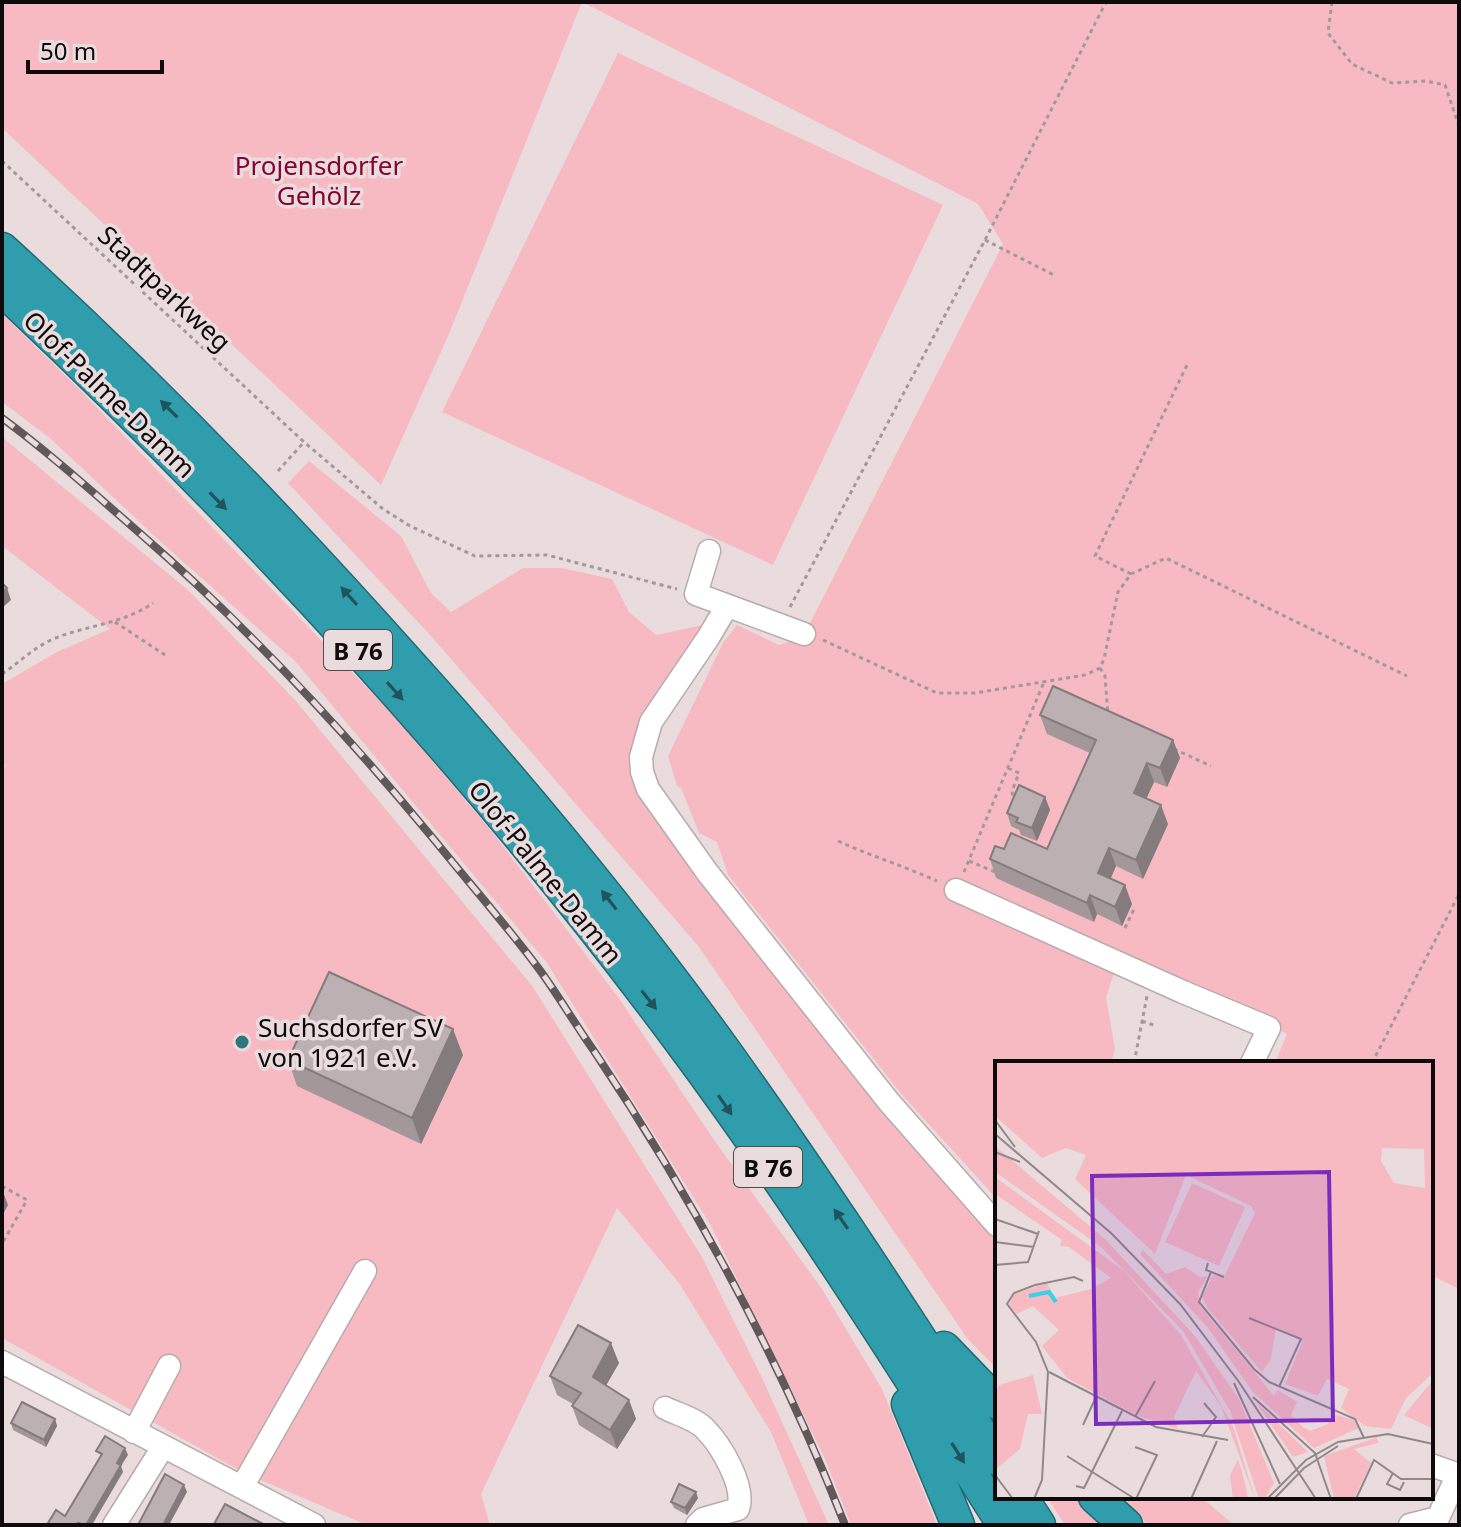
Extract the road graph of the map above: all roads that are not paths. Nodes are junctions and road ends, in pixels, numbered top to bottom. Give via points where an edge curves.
1 (2, 249) edge
2 (2, 289) edge
3 (709, 551) dead end
4 (727, 606) junction
5 (804, 634) road end
6 (956, 890) road end
7 (1253, 1061) edge
8 (995, 1223) edge
9 (365, 1271) dead end
10 (871, 1288) junction
11 (3, 1365) edge
12 (169, 1366) dead end
13 (995, 1401) edge
14 (665, 1408) dead end
15 (134, 1432) junction
16 (163, 1447) junction
17 (995, 1456) edge
18 (1433, 1466) edge
19 (1458, 1475) edge
20 (242, 1487) junction
21 (1022, 1499) edge
22 (1097, 1499) edge
23 (114, 1525) edge
24 (314, 1525) edge
25 (697, 1525) edge
26 (958, 1525) edge
27 (1004, 1525) edge
28 (1039, 1525) edge
29 (1126, 1525) edge
30 (1410, 1525) edge

10 -> 1 highway, Olof-Palme-Damm / B 76 via 715,1039 529,800 334,579 191,430
2 -> 10 highway, Olof-Palme-Damm / B 76 via 284,569 497,808
3 - 4 street via 696,594
4 - 5 street
4 - 8 street via 651,722 641,757 648,789 889,1102
6 - 7 street via 1269,1028
9 - 20 street
10 - 13 highway
10 - 17 highway, Olof-Palme-Damm / B 76
10 - 26 highway
10 -> 27 highway, Olof-Palme-Damm / B 76
11 - 15 street
12 - 15 street
14 - 25 street via 704,1427 740,1489 738,1509
15 - 16 street
16 - 20 street
16 - 23 street
18 - 19 street
19 - 30 street via 1438,1518
20 - 24 street
21 - 28 highway
22 - 29 highway

